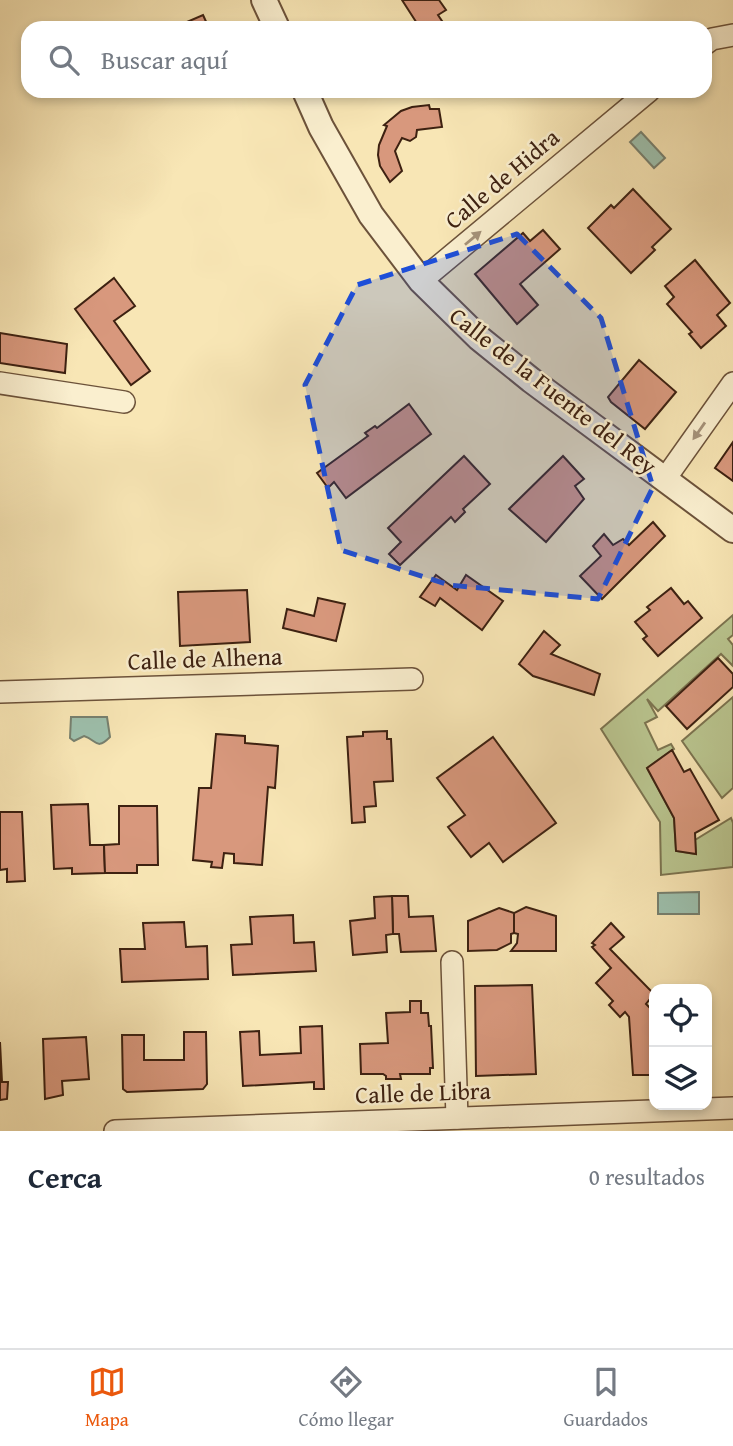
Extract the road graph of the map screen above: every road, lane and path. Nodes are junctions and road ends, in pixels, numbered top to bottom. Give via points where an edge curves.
1 (264, 0) edge
2 (274, 21) edge
3 (733, 36) edge
4 (712, 39) edge
5 (308, 98) edge
6 (641, 98) edge
7 (421, 282) junction
8 (0, 383) edge
9 (733, 383) edge
10 (124, 402) dead end
11 (665, 480) junction
12 (733, 530) edge
13 (412, 679) dead end
14 (0, 692) edge
15 (452, 962) dead end
16 (733, 1108) edge
17 (457, 1118) junction
18 (549, 1123) edge
19 (115, 1131) edge

1 - 2 street
3 - 4 street
5 - 7 street, Calle de la Fuente del Rey via 371,215
7 -> 6 street, Calle de Hidra
7 - 11 street, Calle de la Fuente del Rey via 479,338
8 - 10 street
9 -> 11 street
11 - 12 street, Calle de la Fuente del Rey
13 - 14 street, Calle de Alhena
15 - 17 street
16 - 18 street, Calle de Libra
17 - 18 street, Calle de Libra
17 - 19 street, Calle de Libra

